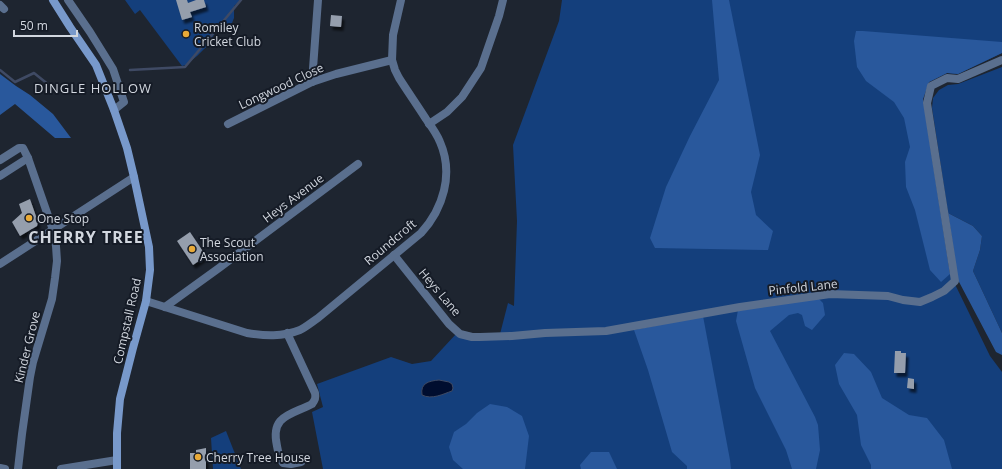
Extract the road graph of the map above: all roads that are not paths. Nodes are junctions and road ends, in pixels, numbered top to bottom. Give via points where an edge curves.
1 (53, 0) edge
2 (68, 0) edge
3 (318, 0) edge
4 (401, 0) edge
5 (503, 0) edge
6 (392, 60) junction
7 (1002, 60) edge
8 (312, 82) junction
9 (114, 110) junction
10 (228, 124) dead end
11 (429, 124) junction
12 (28, 158) junction
13 (0, 160) edge
14 (358, 164) dead end
15 (0, 176) edge
16 (134, 177) junction
17 (53, 230) junction
18 (394, 255) junction
19 (0, 264) edge
20 (146, 301) junction
21 (165, 307) junction
22 (287, 334) junction
23 (472, 337) joint
24 (117, 460) junction
25 (301, 462) dead end
26 (0, 468) edge
27 (5, 469) edge
28 (18, 469) edge
29 (61, 469) edge
30 (117, 469) edge

1 - 9 main road, Compstall Road via 96,65
2 - 9 street via 113,69 124,102
3 - 8 street
4 - 6 street, Roundcroft via 393,35
5 - 11 street via 481,68 462,97 447,112
6 - 8 street, Longwood Close
6 - 11 street, Roundcroft via 399,78
7 - 23 street, Pinfold Lane via 958,79 947,78 931,86 927,103 955,281 939,294 920,302 888,296 830,294 606,331
8 - 10 street, Longwood Close
9 - 16 main road, Compstall Road
11 - 18 street, Roundcroft via 440,142 445,159 446,178 443,196 437,212 427,227
12 - 13 street via 23,148 19,148
12 - 15 street
12 - 17 street, Kinder Grove
14 - 21 street, Heys Avenue
16 - 17 street
16 - 20 main road, Compstall Road via 149,247 150,270
17 - 19 street
17 - 28 street, Kinder Grove via 56,246 52,299 30,377
18 - 22 street, Roundcroft via 318,318 301,330
18 - 23 street, Heys Lane via 450,324 460,334
20 - 21 street, Roundcroft
20 - 24 main road, Compstall Road via 120,399
21 - 22 street, Roundcroft via 247,333 262,336
22 - 25 street via 316,397 312,404 280,419 275,429 276,442 283,463
24 - 29 street
24 - 30 main road, Compstall Road
26 - 27 street

